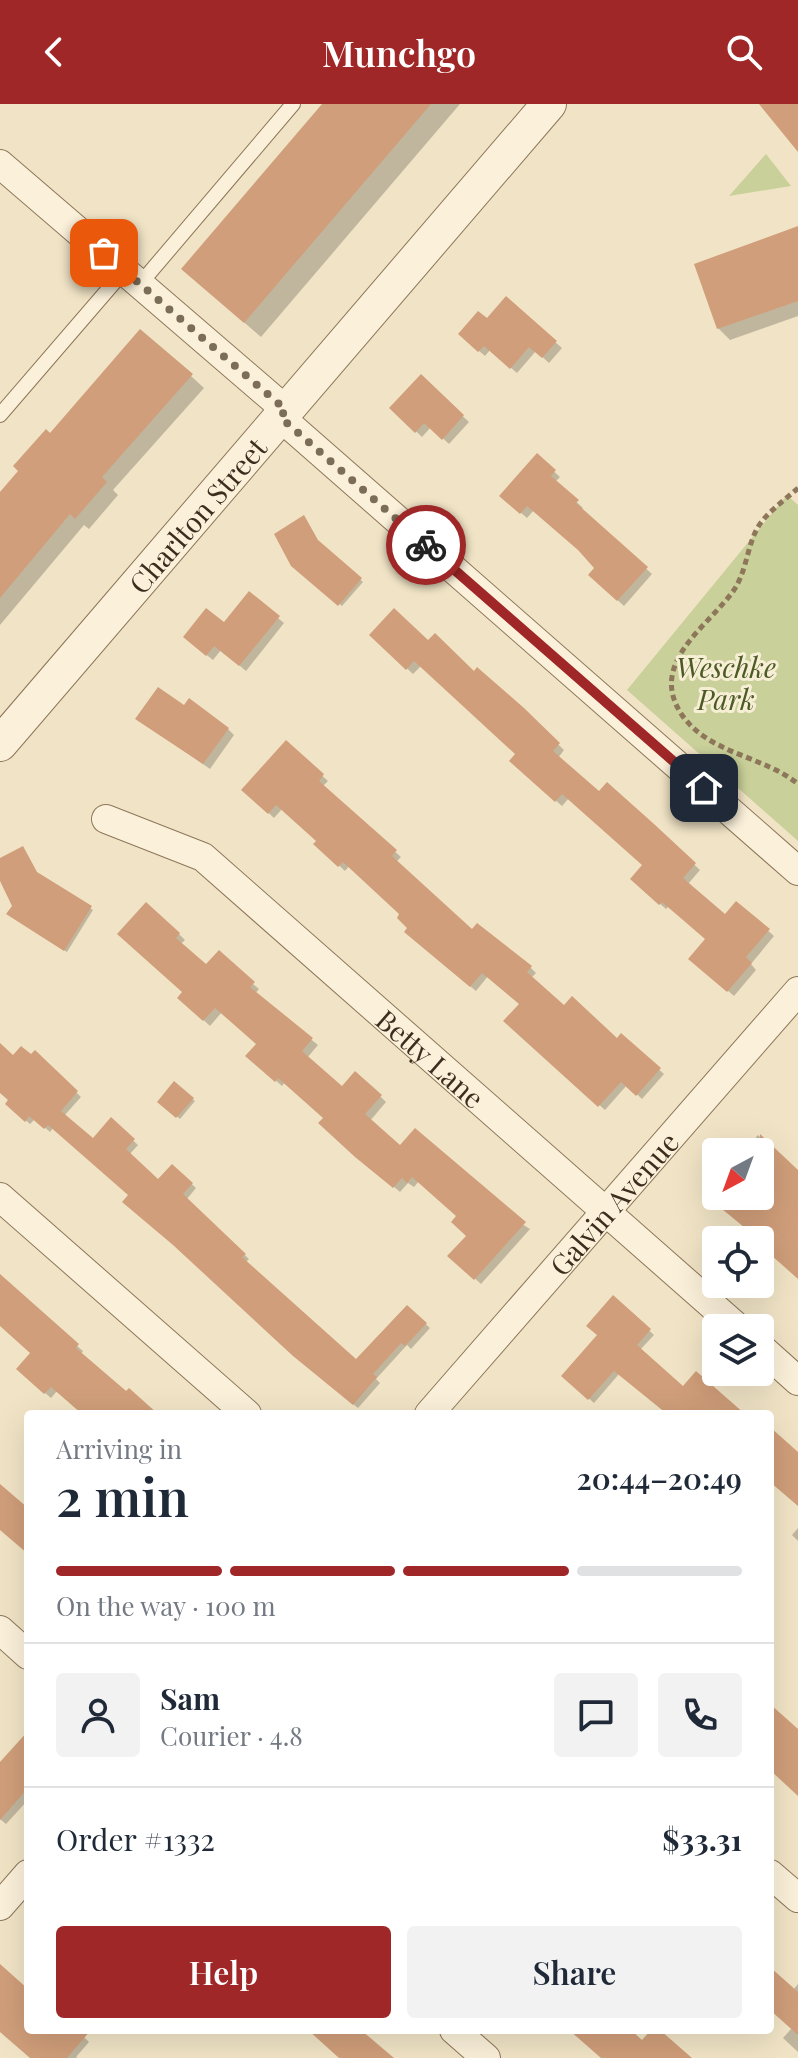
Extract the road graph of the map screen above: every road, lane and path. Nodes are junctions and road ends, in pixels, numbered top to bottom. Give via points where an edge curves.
1 (293, 104) edge
2 (549, 104) edge
3 (0, 164) edge
4 (132, 278) junction
5 (283, 413) junction
6 (0, 415) edge
7 (798, 488) edge
8 (1, 741) edge
9 (798, 784) edge
10 (106, 819) dead end
11 (798, 871) edge
12 (798, 991) edge
13 (0, 1197) edge
14 (606, 1212) junction
15 (722, 1314) edge
16 (774, 1360) edge
17 (798, 1381) edge
18 (242, 1410) edge
19 (433, 1410) edge
20 (0, 1630) edge
21 (24, 1651) edge
22 (774, 1877) edge
23 (24, 1879) edge
24 (798, 1898) edge
25 (0, 1906) edge
26 (459, 2034) edge
27 (486, 2058) edge

1 - 4 lane
2 - 5 street, Charlton Street
3 - 4 street
4 - 5 street
4 - 6 lane
5 - 8 street, Charlton Street
5 - 11 street
7 - 9 path via 758,527 737,585 680,652 672,676 682,715 701,734
10 - 14 street, Betty Lane via 203,857
12 - 14 street, Galvin Avenue
13 - 18 street
14 - 15 street, Betty Lane
14 - 19 street, Galvin Avenue
16 - 17 street
20 - 21 street
22 - 24 street
23 - 25 street
26 - 27 street

